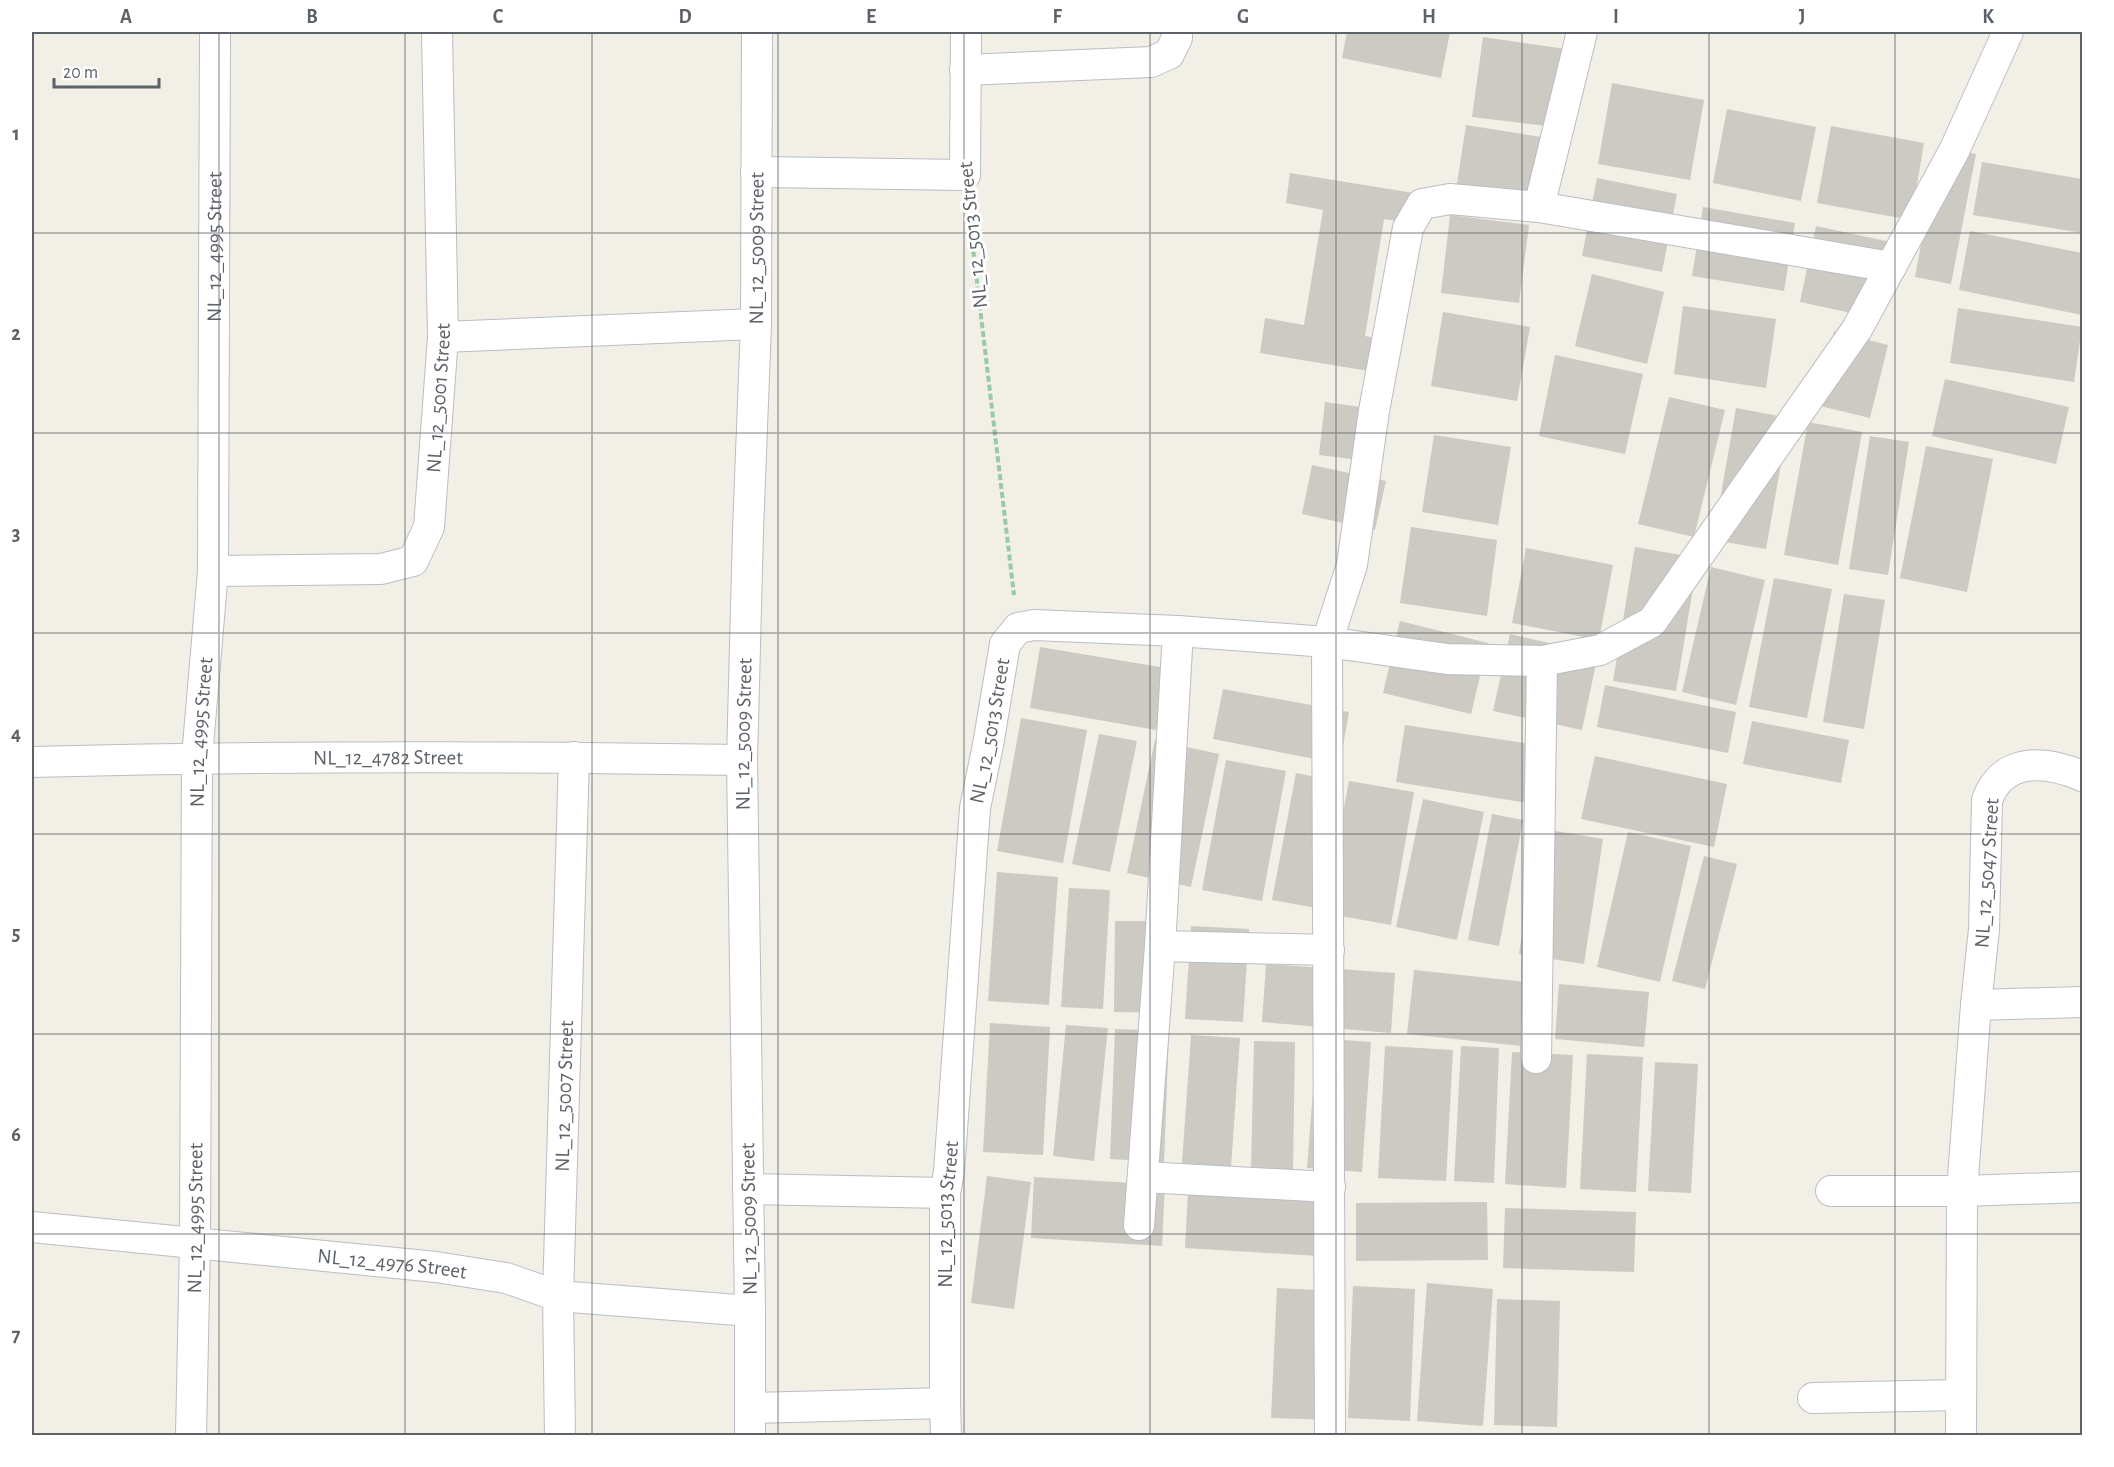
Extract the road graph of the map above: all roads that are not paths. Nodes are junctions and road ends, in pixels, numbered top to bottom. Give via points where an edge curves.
1 (215, 32) edge
2 (437, 32) edge
3 (757, 32) edge
4 (966, 32) edge
5 (1582, 32) edge
6 (2008, 32) edge
7 (1173, 43) edge
8 (966, 70) junction
9 (756, 172) junction
10 (1539, 207) junction
11 (1891, 267) junction
12 (756, 324) junction
13 (443, 337) junction
14 (213, 571) junction
15 (1178, 631) junction
16 (1328, 642) junction
17 (1542, 661) junction
18 (197, 757) junction
19 (574, 757) junction
20 (742, 760) junction
21 (32, 762) edge
22 (2082, 776) edge
23 (1160, 946) junction
24 (1329, 950) junction
25 (2082, 1002) edge
26 (1976, 1005) junction
27 (1536, 1058) dead end
28 (1143, 1177) junction
29 (1330, 1187) junction
30 (2082, 1187) edge
31 (748, 1189) junction
32 (1831, 1191) dead end
33 (1962, 1191) junction
34 (945, 1193) junction
35 (1139, 1225) dead end
36 (32, 1227) edge
37 (195, 1243) junction
38 (558, 1296) junction
39 (750, 1311) junction
40 (1961, 1395) junction
41 (1813, 1398) dead end
42 (945, 1403) junction
43 (750, 1422) edge
44 (191, 1436) edge
45 (560, 1436) edge
46 (946, 1436) edge
47 (1330, 1436) edge
48 (1961, 1436) edge

1 - 14 street, NL_12_4995 Street
2 - 13 street, NL_12_5001 Street
3 - 9 street, NL_12_5009 Street
4 - 8 street, NL_12_5013 Street
5 - 10 street
6 - 11 street via 1954,151
7 - 8 street via 1151,62
8 - 9 street, NL_12_5013 Street via 965,176
9 - 12 street, NL_12_5009 Street
10 - 11 street
10 - 16 street via 1449,199 1422,204 1408,228 1374,411 1352,565
11 - 17 street via 1857,329 1652,622 1600,650
12 - 13 street
12 - 20 street, NL_12_5009 Street
13 - 14 street, NL_12_5001 Street via 429,527 412,561 381,569
14 - 18 street, NL_12_4995 Street
15 - 16 street
15 - 23 street
15 - 34 street, NL_12_5013 Street via 1034,625 1018,628 1005,644 975,808
16 - 17 street via 1447,659
16 - 24 street
17 - 27 street
18 - 19 street, NL_12_4782 Street
18 - 21 street, NL_12_4782 Street
18 - 37 street, NL_12_4995 Street
19 - 20 street, NL_12_4782 Street
19 - 38 street, NL_12_5007 Street
20 - 31 street, NL_12_5009 Street
22 - 26 street, NL_12_5047 Street via 2057,767 2032,766 2002,775 1992,787 1987,800 1984,929
23 - 24 street
23 - 28 street
24 - 29 street
25 - 26 street
26 - 33 street, NL_12_5047 Street
28 - 29 street
28 - 35 street
29 - 47 street
30 - 33 street
31 - 34 street
31 - 39 street, NL_12_5009 Street
32 - 33 street
33 - 40 street, NL_12_5047 Street
34 - 42 street, NL_12_5013 Street
36 - 37 street, NL_12_4976 Street
37 - 38 street, NL_12_4976 Street via 436,1267 506,1278
37 - 44 street, NL_12_4995 Street
38 - 39 street, NL_12_4976 Street
38 - 45 street, NL_12_5007 Street
39 - 43 street, NL_12_5009 Street
40 - 41 street
40 - 48 street, NL_12_5047 Street
42 - 43 street
42 - 46 street, NL_12_5013 Street

